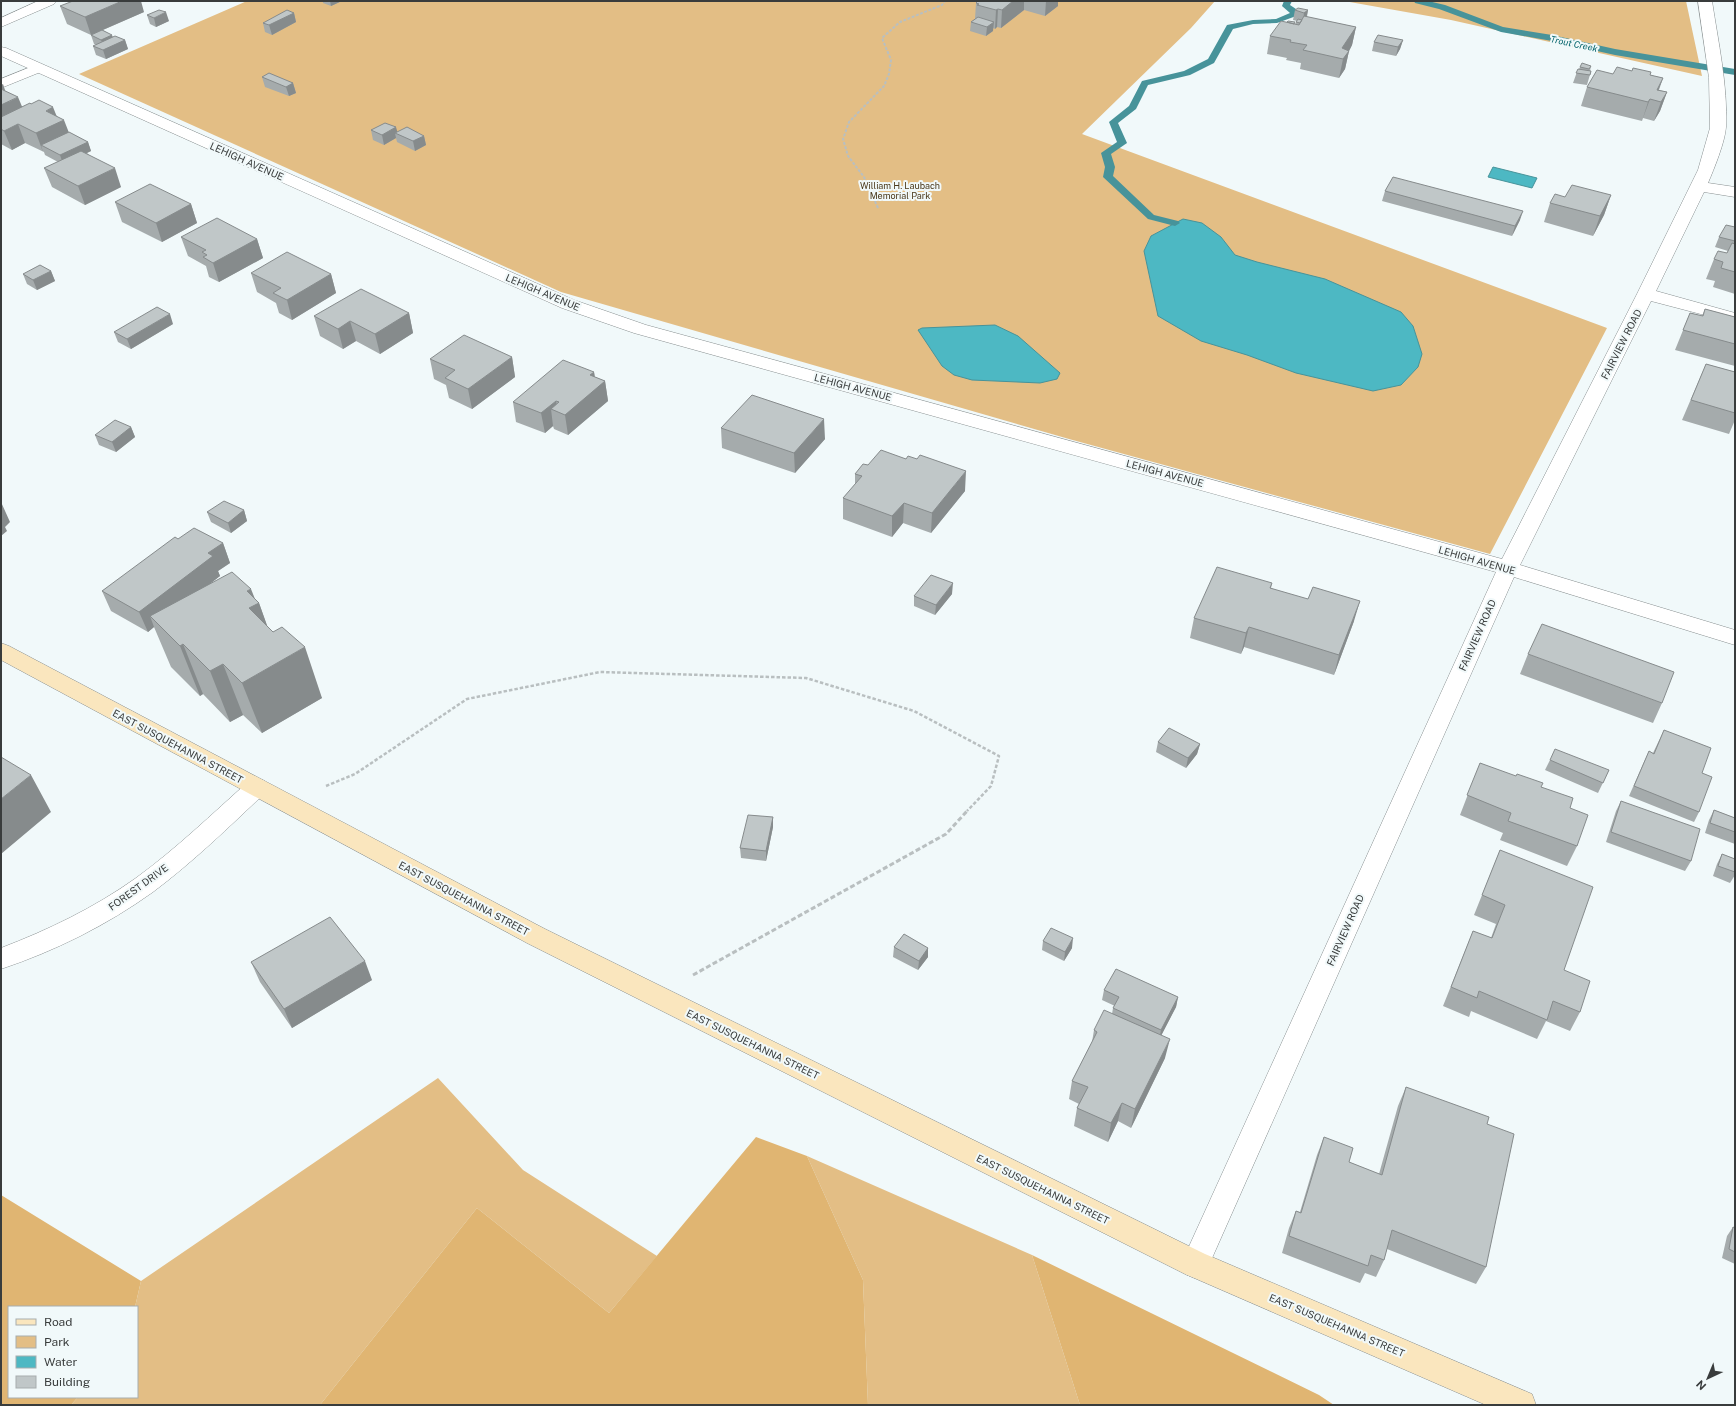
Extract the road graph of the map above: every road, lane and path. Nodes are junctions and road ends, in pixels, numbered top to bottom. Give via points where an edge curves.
1 (50, 1) edge
2 (945, 1) edge
3 (1705, 1) edge
4 (1, 23) edge
5 (1, 51) edge
6 (38, 68) junction
7 (1, 84) edge
8 (1699, 186) junction
9 (1735, 192) edge
10 (878, 208) dead end
11 (1646, 294) junction
12 (1735, 318) edge
13 (1508, 568) junction
14 (1735, 638) edge
15 (1, 651) edge
16 (257, 787) junction
17 (287, 803) junction
18 (1, 959) edge
19 (656, 996) junction
20 (1195, 1264) junction
21 (1521, 1405) edge

1 - 4 street
2 - 10 path via 942,5 900,22 882,38 891,60 889,74 884,86 850,122 843,139 848,156 864,177
3 - 8 street, FAIRVIEW ROAD via 1715,70 1718,128
5 - 6 street, LEHIGH AVENUE
6 - 7 street
6 - 13 street, LEHIGH AVENUE via 568,304 640,329
8 - 9 street
8 - 11 street, FAIRVIEW ROAD
11 - 12 street
11 - 13 street, FAIRVIEW ROAD
13 - 14 street, LEHIGH AVENUE
13 - 20 street, FAIRVIEW ROAD
15 - 16 main road, EAST SUSQUEHANNA STREET
16 - 17 main road, EAST SUSQUEHANNA STREET
16 - 18 street, FOREST DRIVE via 154,878 126,898 67,930
17 - 19 main road, EAST SUSQUEHANNA STREET via 536,936
17 - 19 path via 355,774 467,699 600,672 806,678 914,711 999,756 991,786 946,834
19 - 20 main road, EAST SUSQUEHANNA STREET
20 - 21 main road, EAST SUSQUEHANNA STREET

